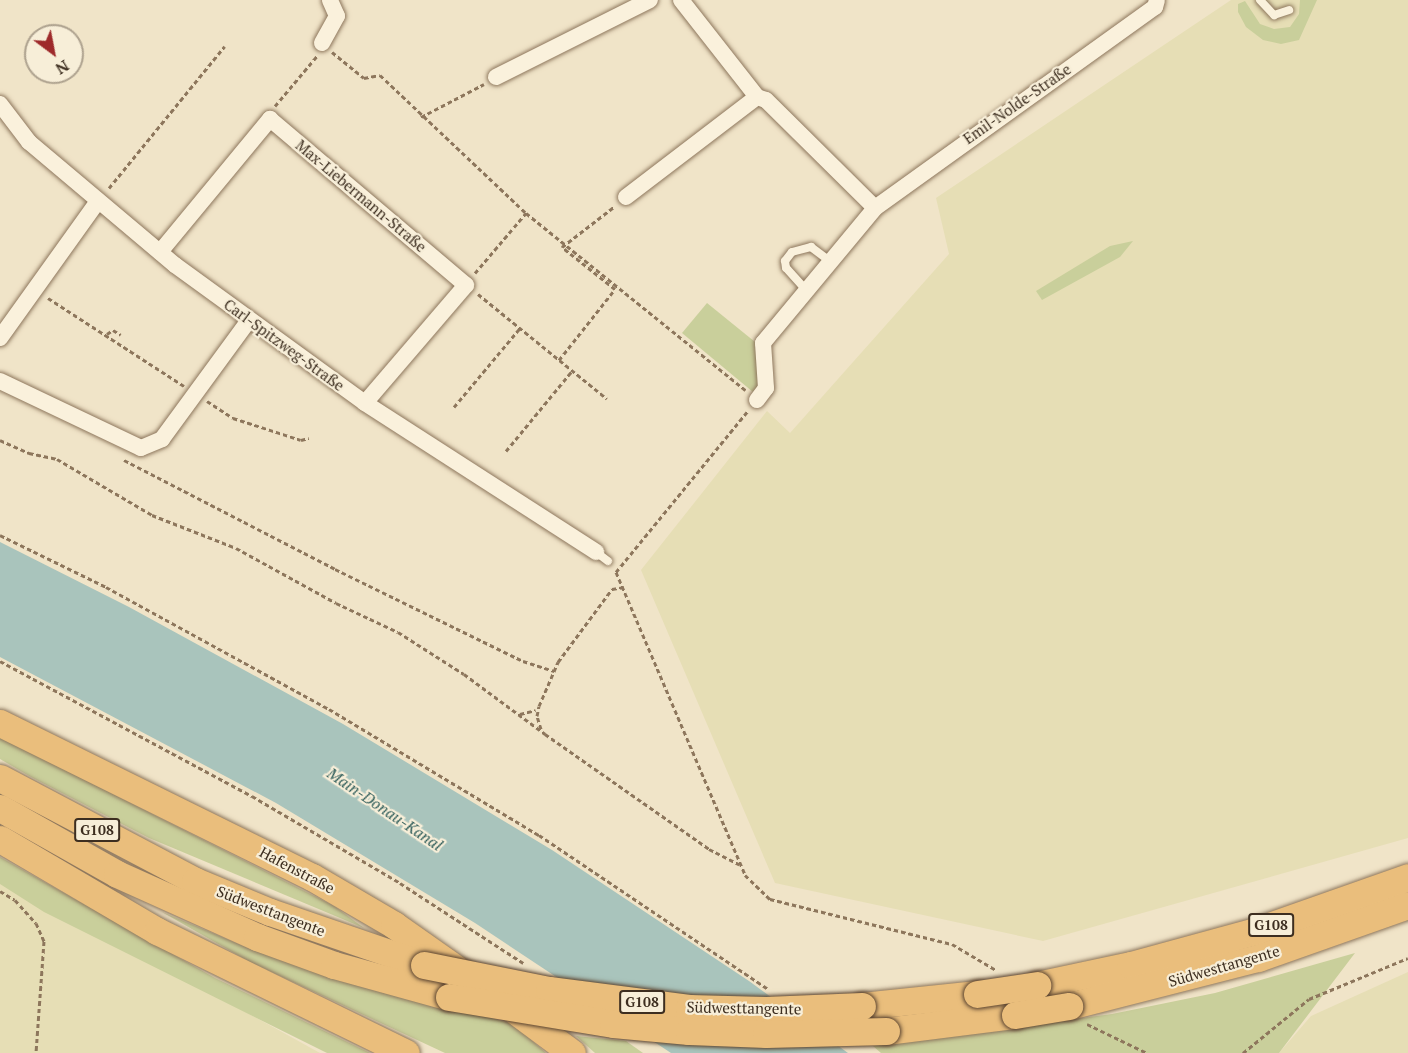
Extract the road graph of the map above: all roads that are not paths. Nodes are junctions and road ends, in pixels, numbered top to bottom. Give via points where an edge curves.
1 (330, 0) edge
2 (650, 0) edge
3 (681, 0) edge
4 (1157, 0) edge
5 (1260, 0) edge
6 (1289, 10) dead end
7 (322, 43) road end
8 (496, 77) road end
9 (757, 97) junction
10 (2, 115) edge
11 (626, 197) road end
12 (98, 201) junction
13 (875, 207) junction
14 (160, 252) junction
15 (831, 262) junction
16 (808, 291) junction
17 (249, 320) junction
18 (0, 338) edge
19 (0, 381) edge
20 (757, 400) road end
21 (365, 403) junction
22 (602, 556) road end
23 (0, 723) edge
24 (0, 778) edge
25 (0, 808) edge
26 (0, 839) edge
27 (1408, 877) edge
28 (1408, 905) edge
29 (406, 1053) edge
30 (572, 1053) edge

1 - 7 street via 337,16
2 - 8 street
3 - 9 street
4 - 13 street, Emil-Nolde-Straße via 1155,7
5 - 6 lane via 1274,15
9 - 11 street
9 - 13 street via 766,100
10 - 12 street, Carl-Spitzweg-Straße
12 - 14 street, Carl-Spitzweg-Straße
12 - 18 street
13 - 15 street, Emil-Nolde-Straße
14 - 17 street, Carl-Spitzweg-Straße
14 - 21 street, Max-Liebermann-Straße via 270,119 466,285
15 - 16 street, Emil-Nolde-Straße
15 - 16 lane via 811,247 792,252 785,261 786,268
16 - 20 street, Emil-Nolde-Straße via 763,342 766,388
17 - 19 street via 162,440 141,448
17 - 21 street, Carl-Spitzweg-Straße
21 - 22 street, Carl-Spitzweg-Straße
23 - 30 highway, Hafenstraße via 312,877 394,925
24 - 27 highway, Südwesttangente / G108, bridge via 195,881 301,924 424,965 549,990 688,1008 766,1010 920,1002 1037,985 1131,965 1255,931
25 - 28 highway, Südwesttangente / G108, bridge via 45,836 177,902 334,965 449,998 624,1025 766,1034 886,1030 1015,1015 1136,991 1258,958
26 - 29 highway via 157,931

